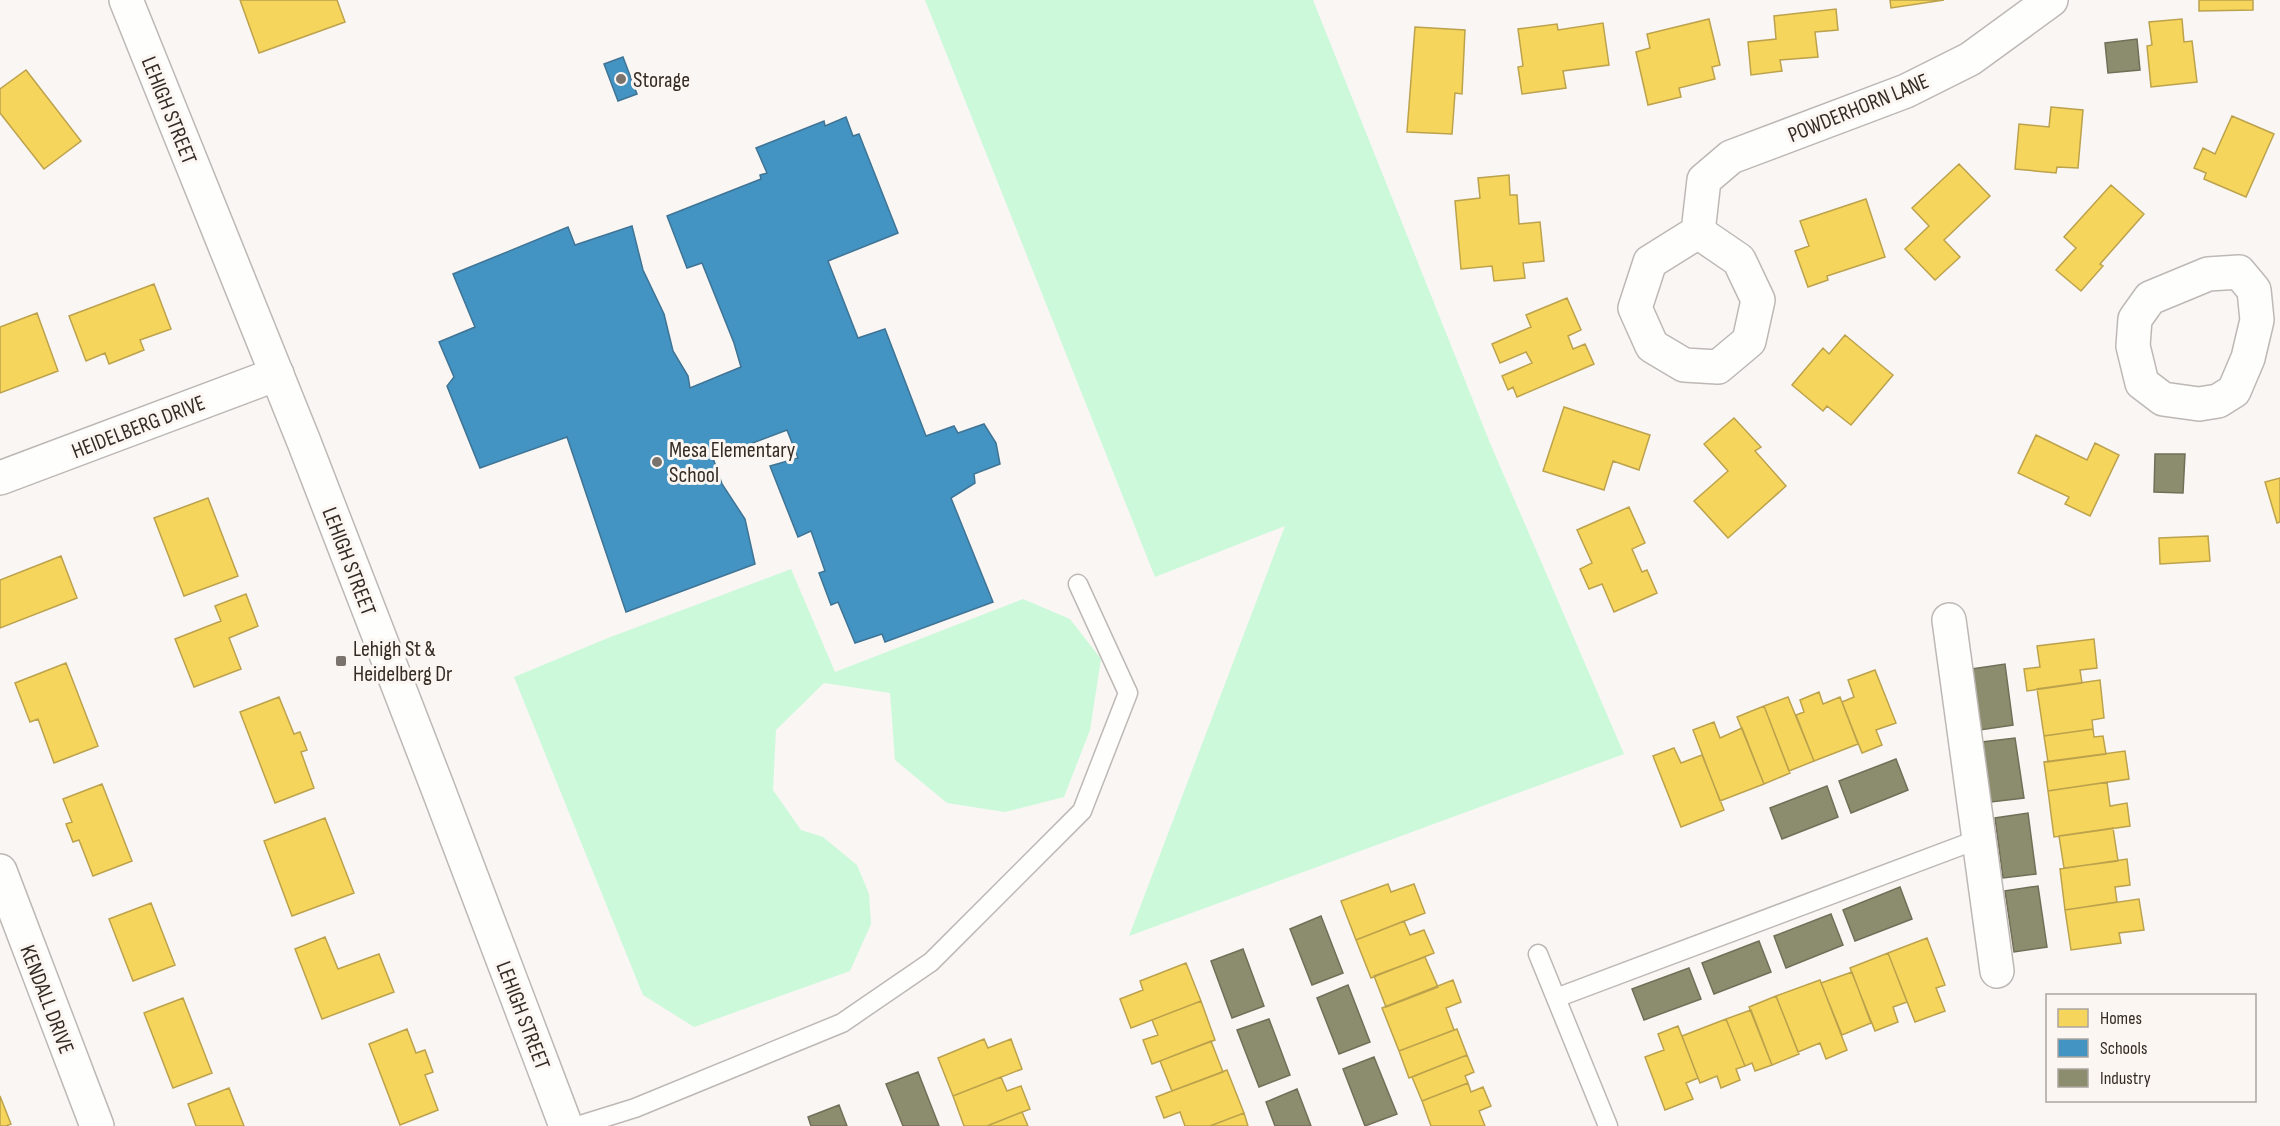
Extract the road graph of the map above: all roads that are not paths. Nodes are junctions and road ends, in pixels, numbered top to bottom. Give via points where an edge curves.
1 (126, 0) edge
2 (2051, 0) edge
3 (1698, 231) dead end
4 (277, 374) junction
5 (0, 478) edge
6 (1078, 584) dead end
7 (1949, 620) dead end
8 (1979, 839) junction
9 (0, 871) edge
10 (1538, 954) dead end
11 (1997, 971) dead end
12 (1556, 998) junction
13 (97, 1126) edge
14 (566, 1126) edge
15 (577, 1126) edge
16 (1608, 1126) edge

1 - 4 street, LEHIGH STREET
2 - 3 street, POWDERHORN LANE via 1970,59 1906,91 1731,157 1704,180
4 - 5 street, HEIDELBERG DRIVE
4 - 14 street, LEHIGH STREET
6 - 15 lane via 1128,693 1082,811 931,962 842,1023 635,1108
7 - 8 street
8 - 11 street
8 - 12 lane
9 - 13 street, KENDALL DRIVE
10 - 12 lane
12 - 16 lane

